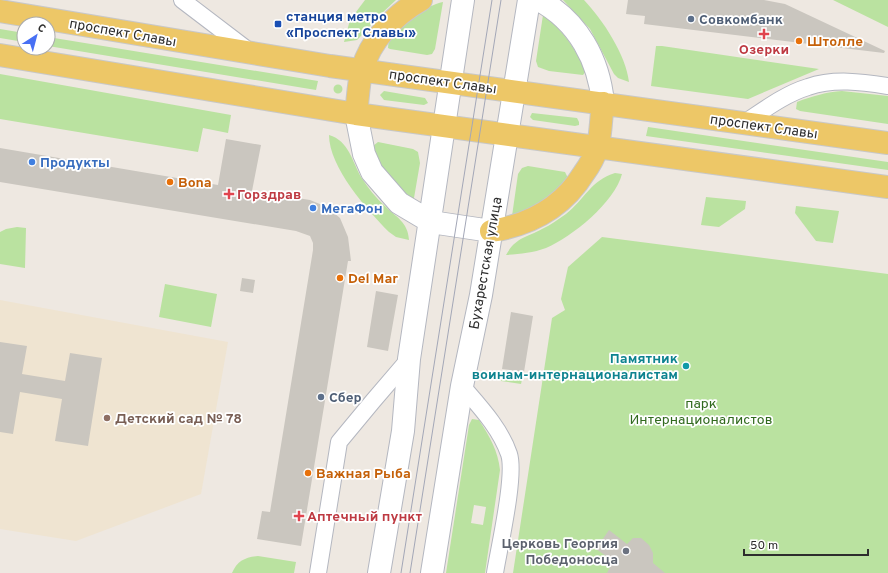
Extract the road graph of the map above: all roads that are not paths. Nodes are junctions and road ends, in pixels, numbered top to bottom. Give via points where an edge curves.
1 (182, 0) edge
2 (421, 0) edge
3 (464, 0) edge
4 (529, 0) edge
5 (539, 0) edge
6 (0, 11) edge
7 (252, 53) junction
8 (0, 55) edge
9 (362, 70) junction
10 (452, 83) junction
11 (888, 86) edge
12 (513, 91) junction
13 (603, 103) junction
14 (356, 114) junction
15 (744, 123) junction
16 (445, 127) junction
17 (506, 134) junction
18 (888, 143) edge
19 (597, 147) junction
20 (883, 190) edge
21 (431, 222) junction
22 (491, 231) junction
23 (409, 359) junction
24 (462, 386) junction
25 (318, 573) edge
26 (379, 573) edge
27 (432, 573) edge
28 (495, 573) edge

1 - 7 street
2 - 9 main road via 395,18 381,33
3 - 10 main road
4 - 12 main road, Бухарестская улица
5 - 13 main road via 559,13 582,39 597,70
6 - 7 main road, проспект Славы
7 - 9 main road, проспект Славы
8 - 14 main road
9 - 10 main road, проспект Славы
9 - 14 main road
10 - 12 main road, проспект Славы
10 - 16 main road
11 - 15 street via 857,82 808,87 778,101
12 - 13 main road, проспект Славы
12 - 17 main road, Бухарестская улица
13 - 15 main road, проспект Славы
13 - 19 main road
14 - 16 main road
14 - 21 main road via 364,154 372,172 399,203
15 - 18 main road, проспект Славы
16 - 17 main road
16 - 21 main road
17 - 19 main road
17 - 22 main road, Бухарестская улица
19 - 20 main road
19 - 22 main road via 586,171 565,198 549,211 511,228
21 - 22 main road
21 - 23 main road
22 - 24 main road, Бухарестская улица
23 - 25 street via 339,442
23 - 26 main road via 403,431
24 - 27 main road, Бухарестская улица
24 - 28 street via 486,413 510,455 512,472

